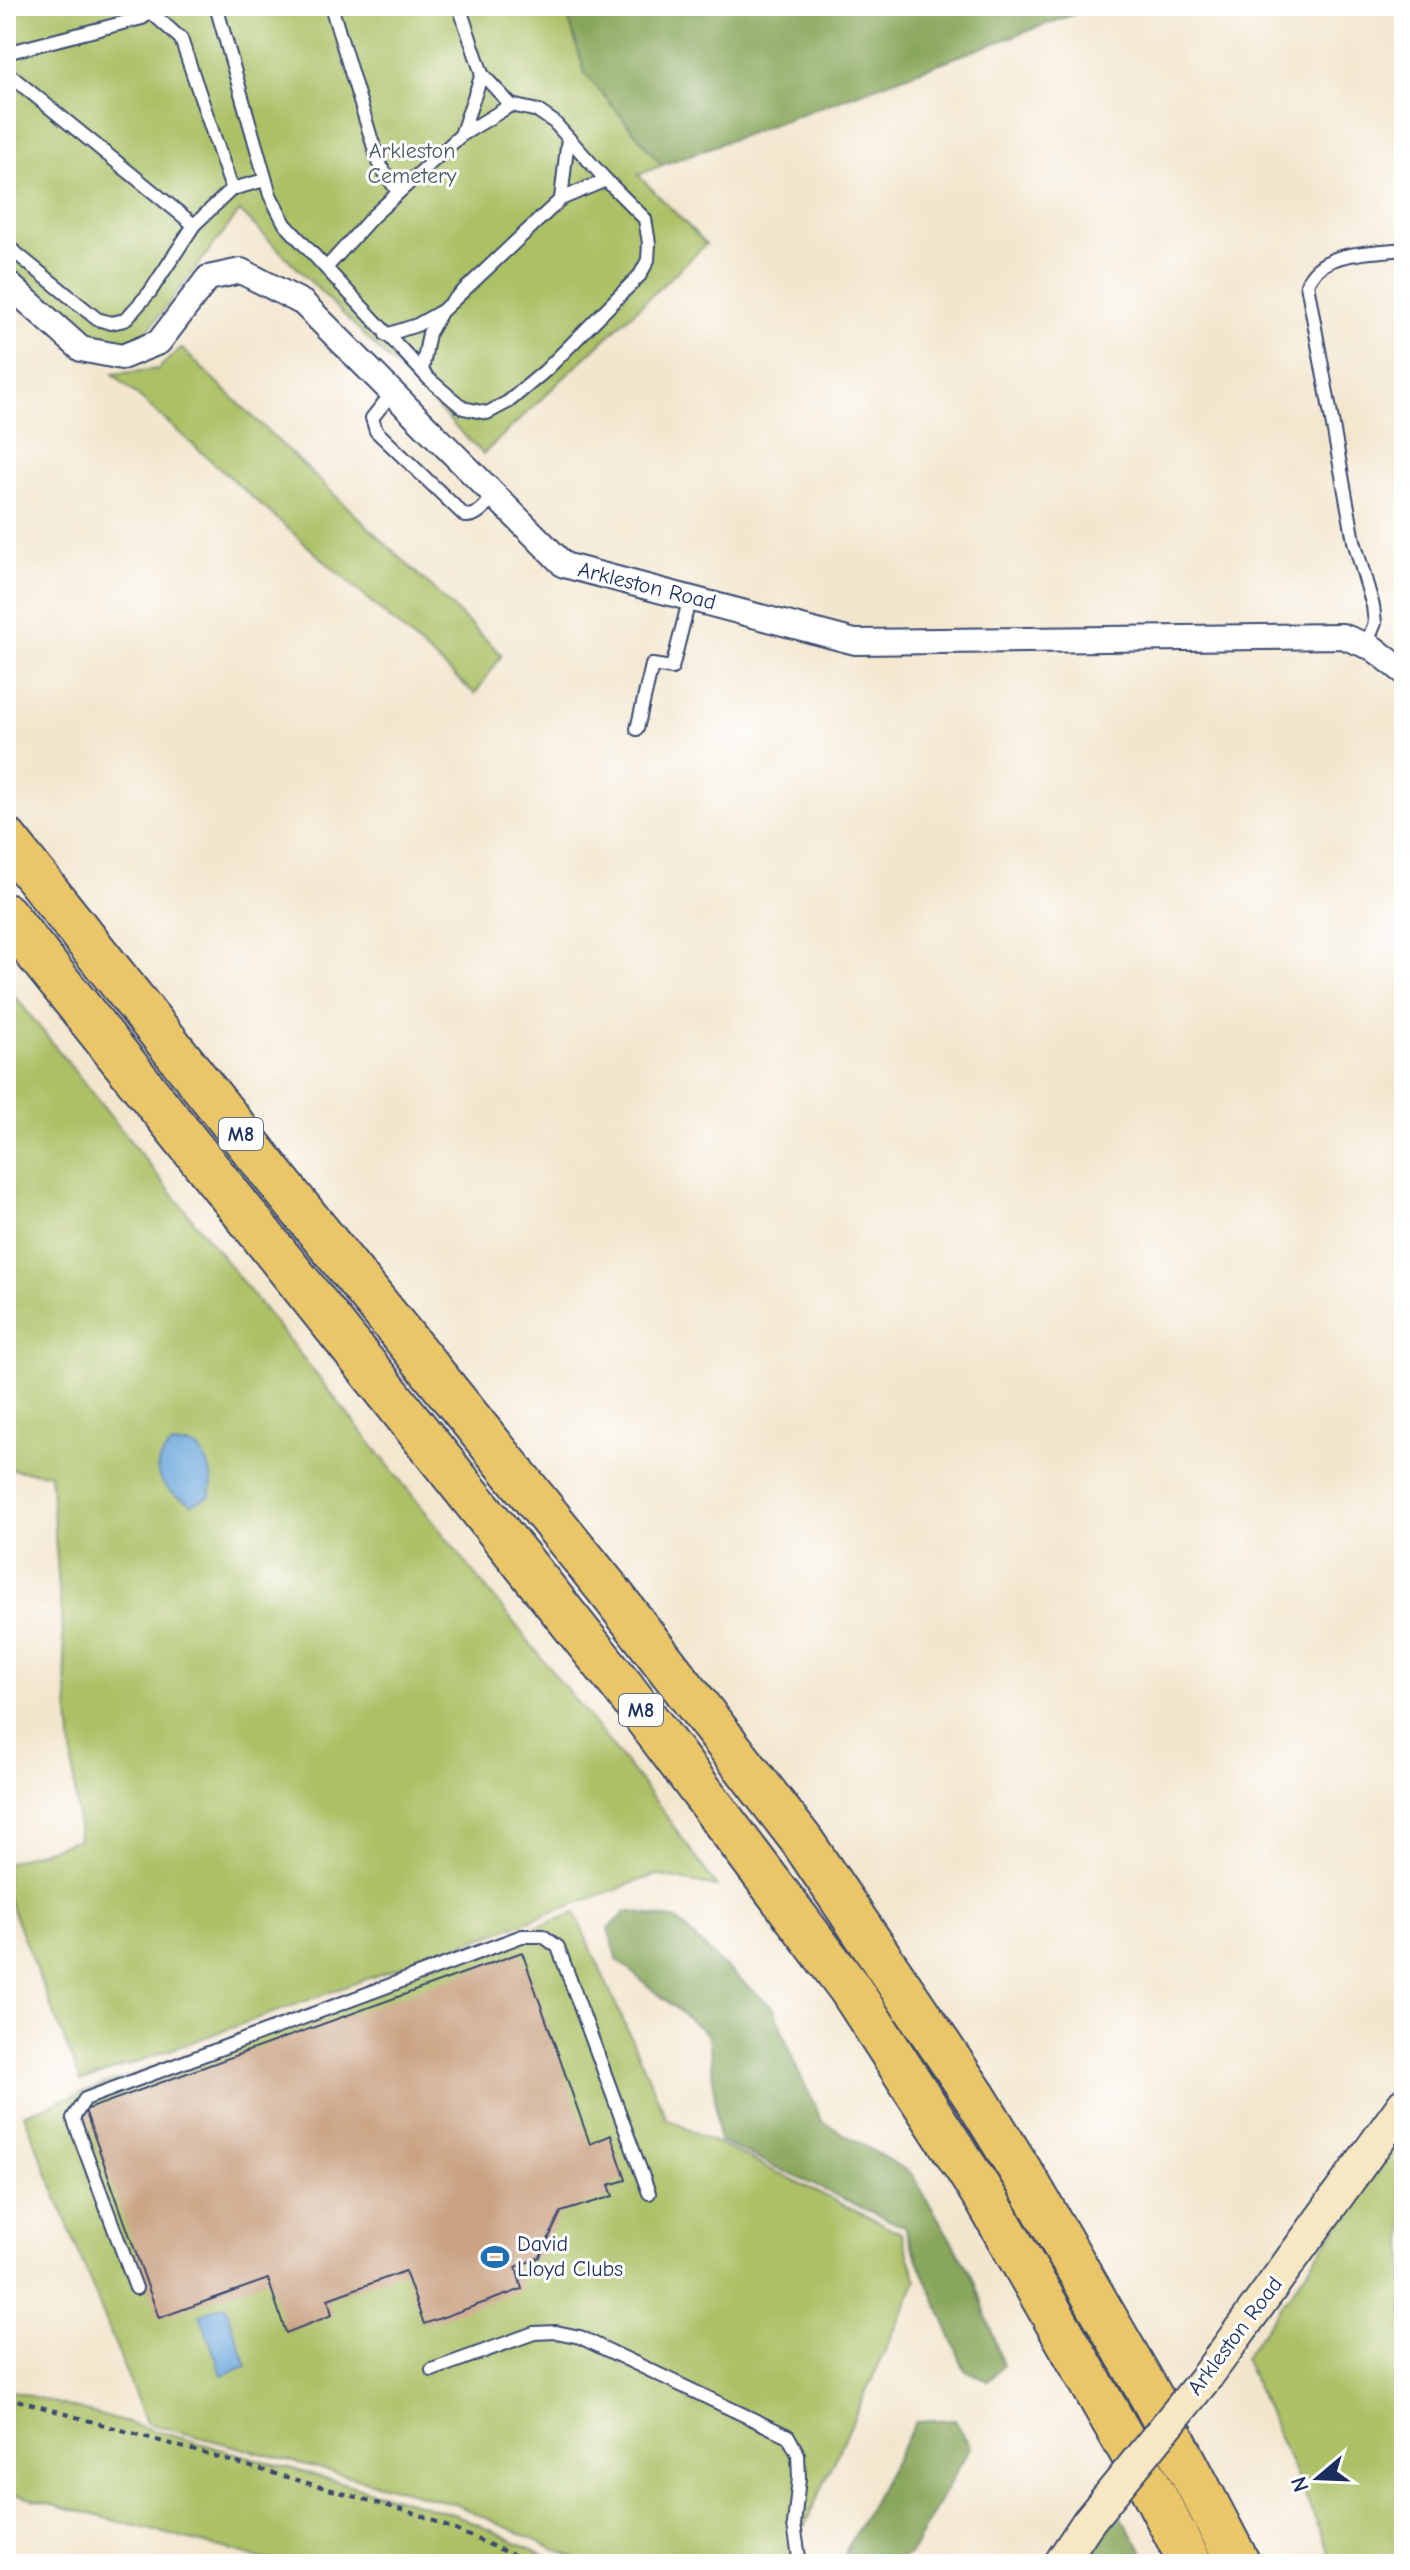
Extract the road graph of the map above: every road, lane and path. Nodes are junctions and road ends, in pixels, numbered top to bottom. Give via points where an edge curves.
1 (216, 6) edge
2 (331, 6) edge
3 (459, 6) edge
4 (152, 9) edge
5 (6, 53) edge
6 (6, 72) edge
7 (482, 74) junction
8 (511, 105) junction
9 (460, 136) junction
10 (568, 138) junction
11 (265, 180) junction
12 (606, 180) junction
13 (232, 189) junction
14 (398, 192) junction
15 (561, 199) junction
16 (194, 225) junction
17 (6, 245) edge
18 (1404, 249) edge
19 (326, 268) junction
20 (6, 282) edge
21 (442, 311) junction
22 (386, 335) junction
23 (422, 371) junction
24 (392, 393) junction
25 (495, 495) junction
26 (690, 597) junction
27 (1366, 645) junction
28 (1404, 672) edge
29 (637, 729) dead end
30 (6, 839) edge
31 (6, 915) edge
32 (1404, 2104) edge
33 (649, 2193) dead end
34 (136, 2288) dead end
35 (432, 2370) dead end
36 (6, 2397) edge
37 (534, 2564) edge
38 (800, 2564) edge
39 (1060, 2564) edge
40 (1191, 2564) edge
41 (1239, 2564) edge

1 - 11 lane
2 - 14 lane via 379,164
3 - 7 lane
4 - 5 lane via 142,18
4 - 13 lane via 181,39
6 - 16 lane
7 - 8 lane
7 - 9 lane
8 - 9 lane
8 - 10 lane via 538,111
9 - 14 lane
10 - 12 lane
10 - 15 lane
11 - 13 lane
11 - 19 lane via 285,224
12 - 15 lane
12 - 23 lane via 645,219 648,260 640,275 545,371 487,413 463,408
13 - 16 lane
14 - 19 lane
15 - 21 lane
16 - 17 lane via 150,292 125,320 111,323 97,319
18 - 27 lane via 1331,259 1319,265 1307,284 1354,541 1373,606 1375,623
19 - 22 lane
20 - 24 street, Arkleston Road via 81,349 122,357 159,342 208,278 241,271 303,303
21 - 22 lane
21 - 23 lane via 429,333
22 - 23 lane
24 - 25 street, Arkleston Road
24 - 25 lane via 372,418 376,431 465,516 478,513
25 - 26 street, Arkleston Road via 564,565
26 - 27 street, Arkleston Road via 855,642 1342,636
26 - 29 lane via 672,668 652,665
27 - 28 street, Arkleston Road
30 - 41 highway, M8 via 610,1592 802,1841 1031,2188 1153,2400
31 - 40 highway, M8 via 622,1686 850,1989 986,2199
32 - 39 street, Arkleston Road, bridge via 1207,2376
33 - 34 lane via 558,1947 543,1936 522,1936 85,2099 73,2118
35 - 38 lane via 534,2333 556,2332 580,2337 788,2436 798,2454 794,2525
36 - 37 path via 423,2516

